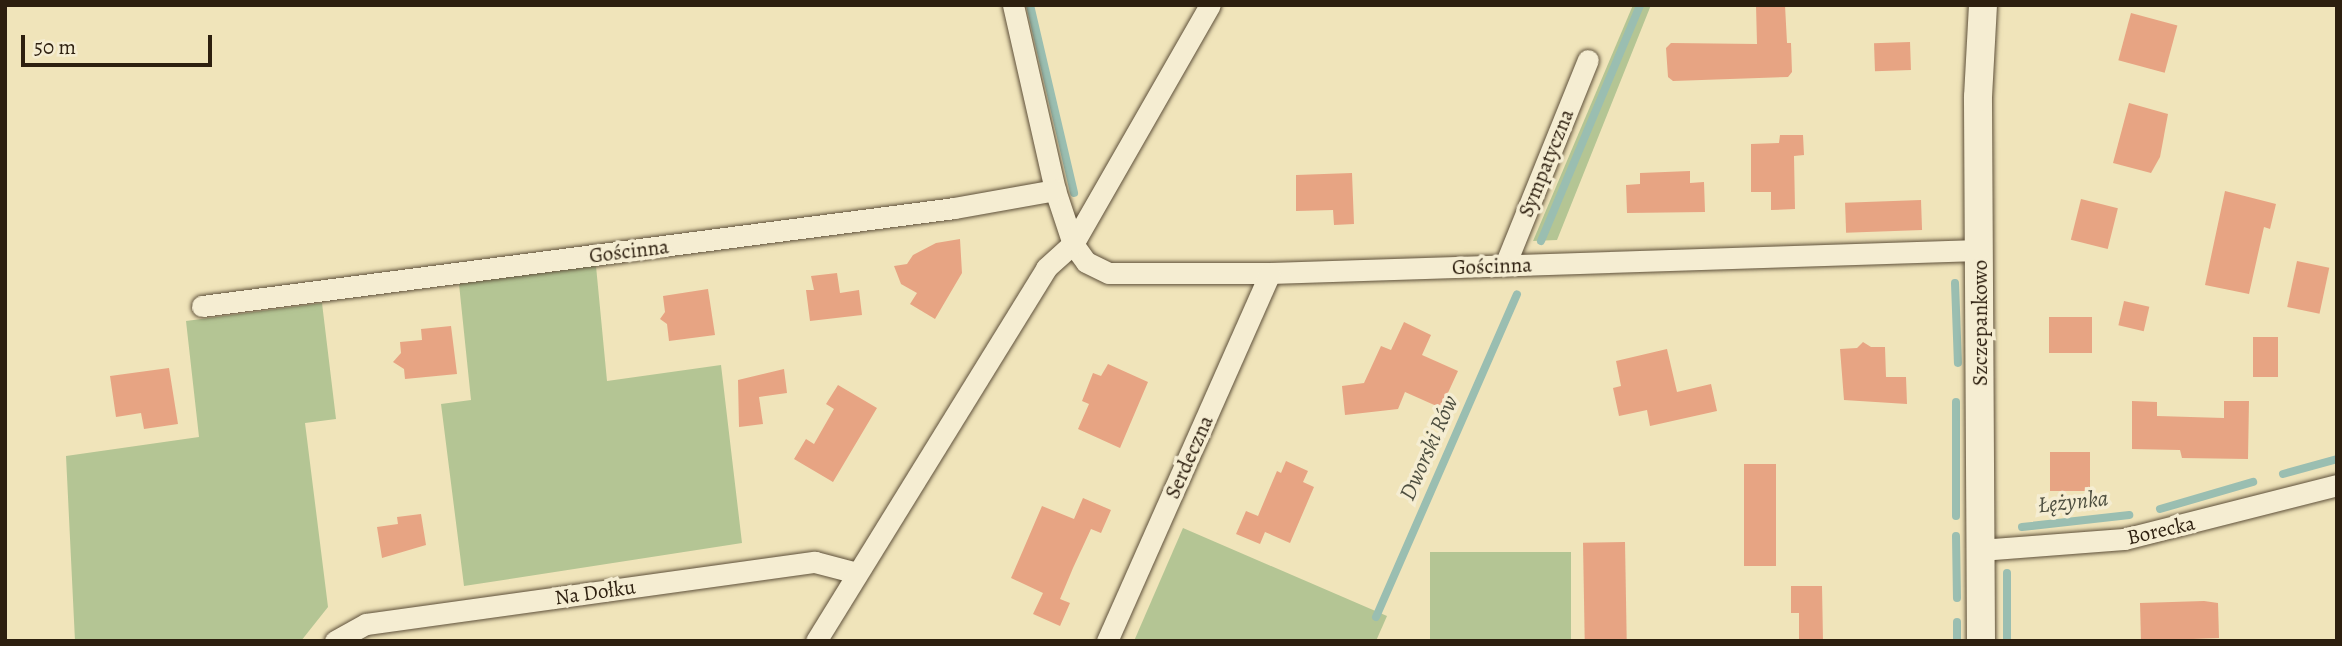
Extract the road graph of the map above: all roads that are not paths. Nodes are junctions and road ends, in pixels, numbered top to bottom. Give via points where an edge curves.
1 (1013, 5) edge
2 (1210, 5) edge
3 (1983, 5) edge
4 (1588, 61) dead end
5 (1055, 190) junction
6 (1073, 244) junction
7 (1979, 250) junction
8 (1505, 265) junction
9 (1270, 273) junction
10 (202, 306) dead end
11 (2337, 485) edge
12 (1980, 550) junction
13 (857, 573) junction
14 (335, 641) edge
15 (816, 641) edge
16 (1107, 641) edge
17 (1981, 641) edge

1 - 5 street, Gościnna
2 - 6 street
3 - 7 street, Szczepankowo
4 - 8 street, Sympatyczna
5 - 6 street, Gościnna
5 - 10 street, Gościnna via 954,208
6 - 9 street, Gościnna via 1086,262 1109,273
6 - 13 street via 1046,268
7 - 8 street, Gościnna
7 - 12 street, Szczepankowo
8 - 9 street, Gościnna
9 - 16 street, Serdeczna
11 - 12 street, Borecka via 2124,539
12 - 17 street, Szczepankowo
13 - 14 street, Na Dołku via 815,562 366,624
13 - 15 street

